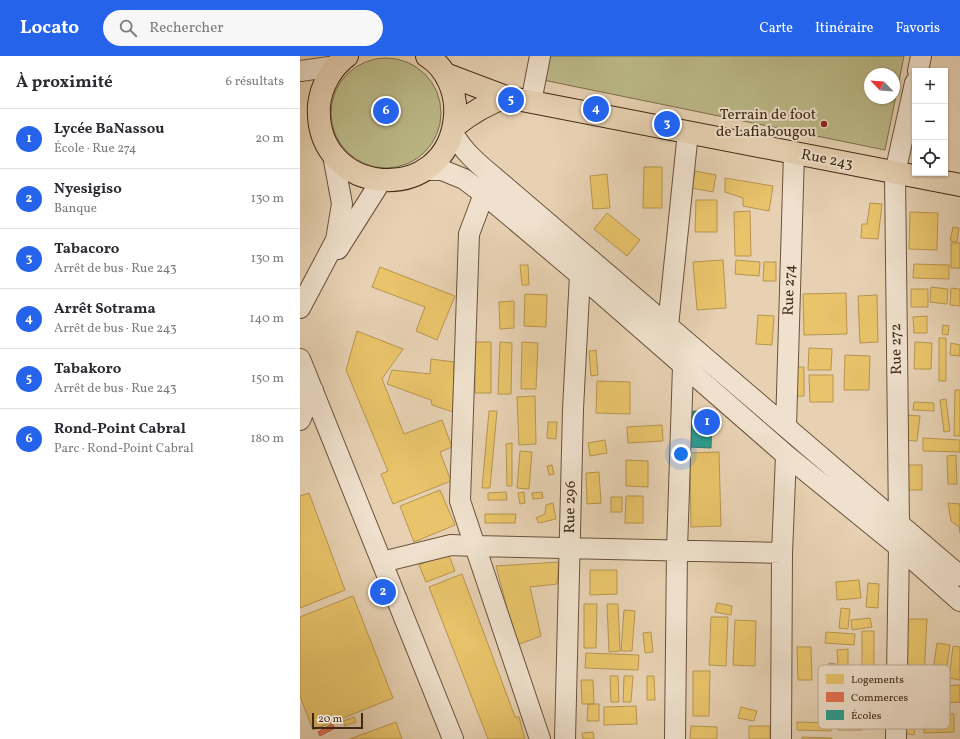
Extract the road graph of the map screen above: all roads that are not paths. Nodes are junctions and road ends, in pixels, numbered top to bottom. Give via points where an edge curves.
1 (427, 56) edge
2 (540, 56) edge
3 (921, 56) edge
4 (344, 59) edge
5 (919, 68) edge
6 (300, 72) edge
7 (445, 74) junction
8 (506, 96) junction
9 (912, 96) edge
10 (320, 97) junction
11 (531, 102) junction
12 (454, 130) junction
13 (688, 132) junction
14 (794, 153) junction
15 (333, 155) junction
16 (425, 170) junction
17 (895, 173) junction
18 (494, 177) junction
19 (381, 181) junction
20 (960, 186) edge
21 (484, 194) junction
22 (580, 275) junction
23 (300, 308) edge
24 (668, 326) junction
25 (694, 348) junction
26 (300, 359) edge
27 (683, 366) junction
28 (306, 389) edge
29 (300, 420) edge
30 (786, 427) junction
31 (786, 455) junction
32 (899, 524) junction
33 (475, 546) junction
34 (899, 548) junction
35 (570, 549) junction
36 (677, 550) junction
37 (782, 553) junction
38 (382, 562) junction
39 (960, 576) edge
40 (960, 601) edge
41 (897, 665) edge
42 (896, 729) edge
43 (453, 739) edge
44 (540, 739) edge
45 (565, 739) edge
46 (675, 739) edge
47 (781, 739) edge
48 (896, 739) edge

1 - 7 main road
2 - 11 street
3 - 5 street
4 - 6 street
4 - 10 main road via 326,80
6 - 10 street
7 - 8 main road, Rue 243
7 - 12 main road via 453,90 455,102
8 - 11 main road, Rue 243
8 - 12 main road via 485,105
9 - 17 street, Rue 272
10 - 15 main road via 318,118 323,138
11 - 13 main road, Rue 243
12 - 16 main road via 437,160
12 - 18 street via 468,154
13 - 14 main road, Rue 243
13 - 24 street
14 - 17 main road, Rue 243
14 - 30 street, Rue 274
15 - 19 main road via 354,173
15 - 23 street via 342,204 336,240
16 - 19 main road via 404,179
16 - 21 street via 442,170 464,178
17 - 20 main road, Rue 243
17 - 32 street, Rue 272
18 - 21 street
18 - 24 street
19 - 23 street
21 - 22 street
21 - 33 street via 468,234 460,501
22 - 27 street
22 - 35 street, Rue 296 via 573,409
24 - 25 street
25 - 27 street
25 - 30 street
26 - 28 street
27 - 31 street
27 - 36 street
28 - 29 street
28 - 38 street
30 - 32 street
31 - 34 street
31 - 37 street
32 - 39 street
33 - 35 street
33 - 38 street via 451,545
33 - 44 street
34 - 40 street
34 - 41 street
35 - 36 street
35 - 45 street, Rue 296
36 - 37 street
36 - 46 street
37 - 47 street
38 - 43 street
42 - 48 street

